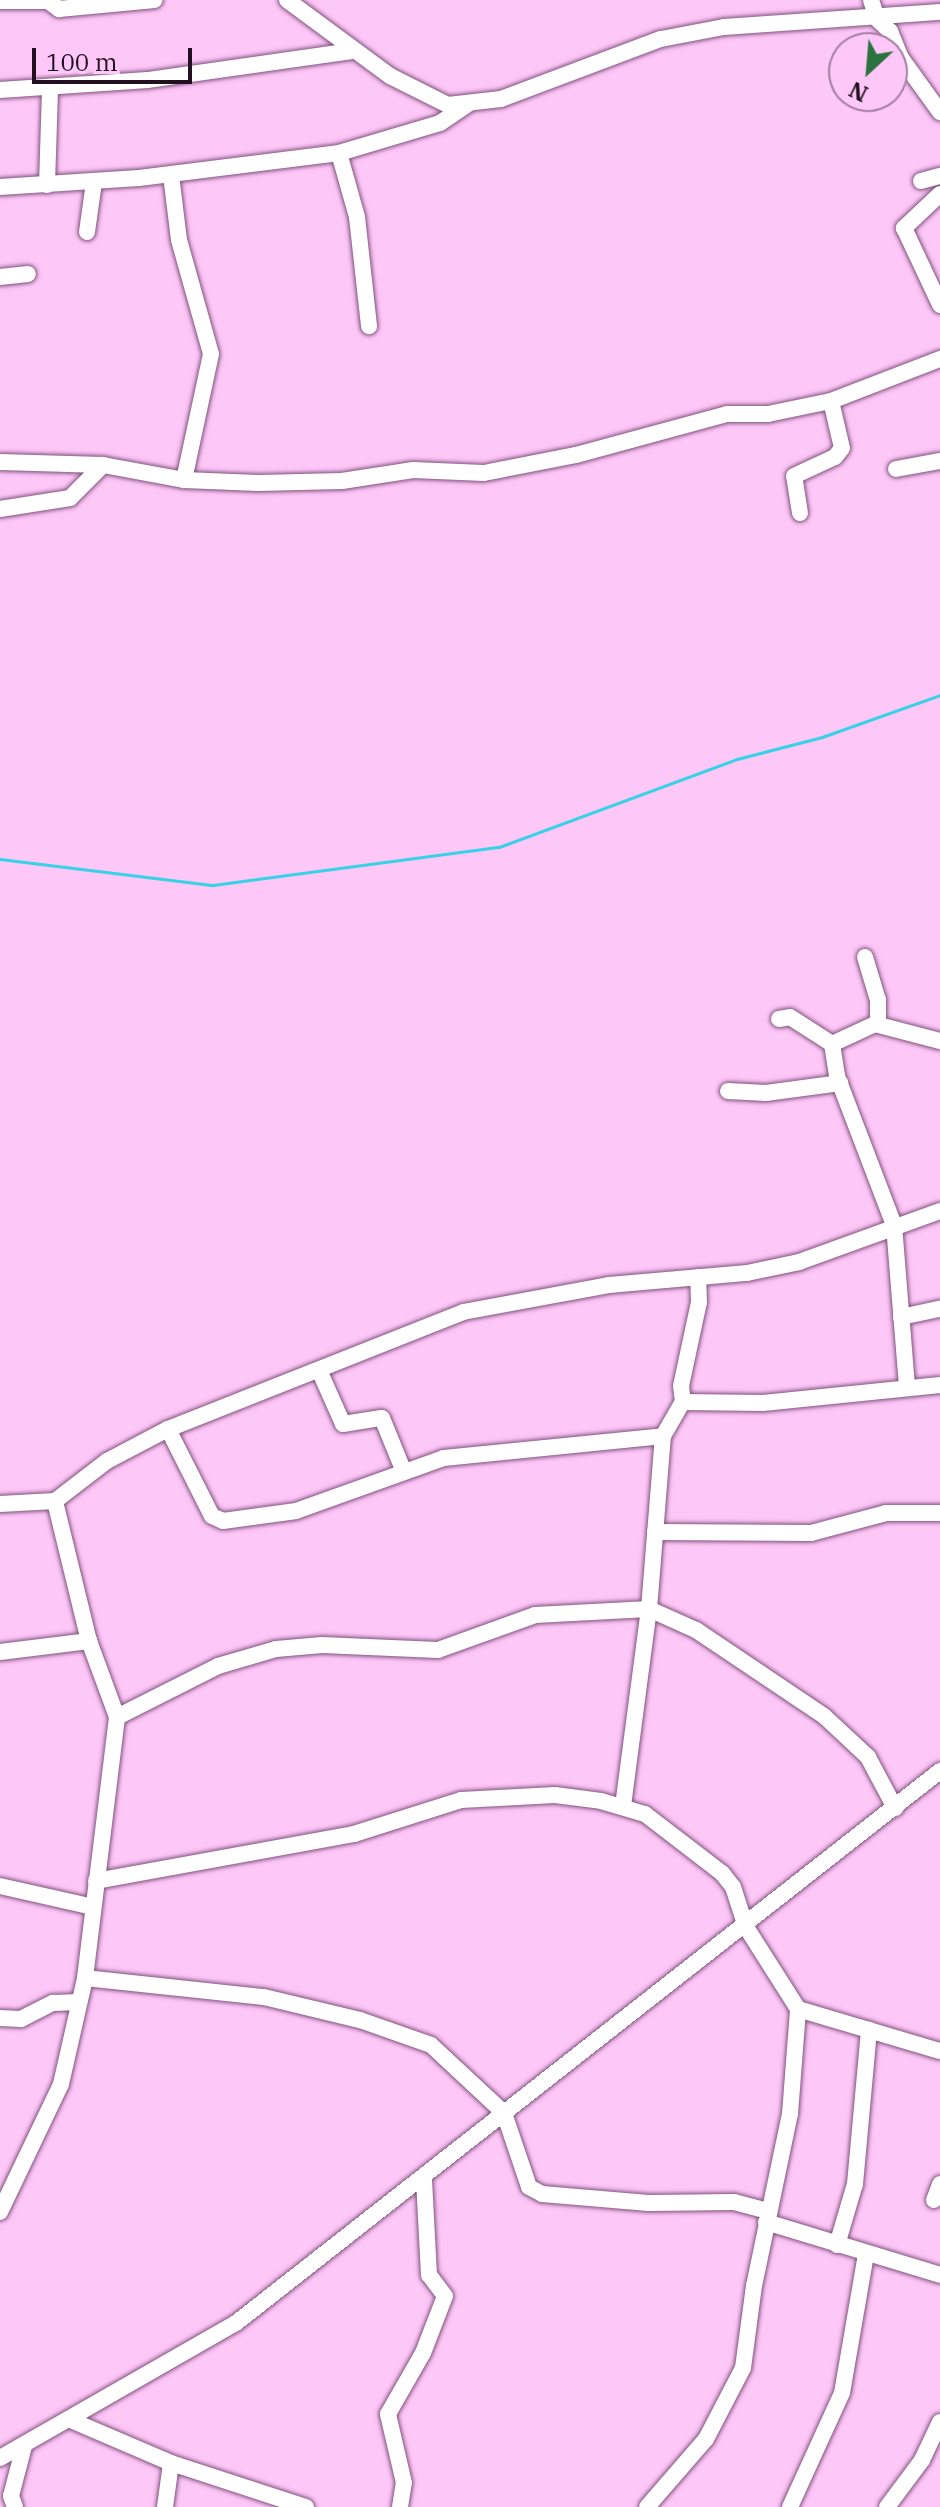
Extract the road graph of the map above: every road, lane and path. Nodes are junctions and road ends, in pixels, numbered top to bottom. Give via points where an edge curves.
1 (155, 0) edge
2 (287, 0) edge
3 (871, 0) edge
4 (0, 1) edge
5 (940, 12) edge
6 (877, 19) junction
7 (353, 51) junction
8 (50, 87) junction
9 (0, 90) edge
10 (471, 103) junction
11 (940, 112) edge
12 (339, 153) junction
13 (171, 175) junction
14 (940, 176) edge
15 (921, 181) dead end
16 (94, 182) junction
17 (47, 185) junction
18 (0, 187) edge
19 (940, 194) edge
20 (87, 232) dead end
21 (28, 274) dead end
22 (0, 277) edge
23 (940, 305) edge
24 (369, 326) dead end
25 (940, 359) edge
26 (831, 401) junction
27 (940, 461) edge
28 (0, 462) edge
29 (103, 465) junction
30 (896, 469) dead end
31 (184, 480) junction
32 (0, 509) edge
33 (800, 513) dead end
34 (865, 957) dead end
35 (779, 1019) dead end
36 (878, 1024) junction
37 (940, 1041) edge
38 (832, 1044) junction
39 (840, 1083) junction
40 (728, 1091) dead end
41 (940, 1211) edge
42 (894, 1225) junction
43 (698, 1277) junction
44 (940, 1309) edge
45 (901, 1317) junction
46 (319, 1370) junction
47 (907, 1385) junction
48 (940, 1385) edge
49 (683, 1402) junction
50 (168, 1429) junction
51 (663, 1436) junction
52 (404, 1472) junction
53 (55, 1501) junction
54 (0, 1504) edge
55 (940, 1513) edge
56 (655, 1532) junction
57 (649, 1609) junction
58 (89, 1641) junction
59 (0, 1652) edge
60 (117, 1717) junction
61 (940, 1771) edge
62 (623, 1806) junction
63 (895, 1808) junction
64 (96, 1881) junction
65 (0, 1886) edge
66 (93, 1907) junction
67 (746, 1927) junction
68 (85, 1978) junction
69 (79, 2002) junction
70 (798, 2009) junction
71 (0, 2018) edge
72 (869, 2030) junction
73 (940, 2051) edge
74 (504, 2113) junction
75 (424, 2179) junction
76 (0, 2212) edge
77 (767, 2216) junction
78 (837, 2245) junction
79 (866, 2254) junction
80 (940, 2275) edge
81 (73, 2421) junction
82 (940, 2422) edge
83 (24, 2446) junction
84 (0, 2458) edge
85 (171, 2463) junction
86 (275, 2501) edge
87 (15, 2507) edge
88 (165, 2507) edge
89 (306, 2507) edge
90 (400, 2507) edge
91 (647, 2507) edge
92 (790, 2507) edge
93 (887, 2507) edge

1 - 4 street via 59,9 48,1
2 - 7 street
3 - 6 street
5 - 6 street
6 - 10 street via 724,27 661,39 501,99
6 - 11 street via 890,31 901,58
7 - 8 street via 148,80
7 - 10 street via 429,99 448,105
8 - 9 street
8 - 17 street
10 - 12 street via 440,123
12 - 13 street
12 - 24 street via 357,217
13 - 16 street
13 - 31 street via 179,240 211,354
14 - 15 street
16 - 17 street
16 - 20 street
17 - 18 street
19 - 23 street via 904,228
21 - 22 street
25 - 26 street
26 - 31 street via 768,414 727,414 576,455 484,473 413,470 342,481 258,483
26 - 33 street via 842,448 835,457 794,476
27 - 30 street
28 - 29 street
29 - 31 street
29 - 32 street via 70,498
34 - 36 street via 878,1000
35 - 38 street via 790,1017
36 - 37 street
36 - 38 street
38 - 39 street
39 - 40 street via 779,1092
39 - 42 street
41 - 42 street
42 - 43 street via 799,1262
42 - 45 street
43 - 46 street via 609,1285 463,1312
43 - 49 street
44 - 45 street
45 - 47 street
46 - 50 street
46 - 52 street via 343,1424 382,1418
47 - 48 street
47 - 49 street via 763,1403
49 - 51 street
50 - 52 street via 212,1516 223,1521 296,1511
50 - 53 street via 107,1461
51 - 52 street via 444,1458
51 - 56 street
53 - 54 street
53 - 58 street
55 - 56 street via 886,1513 811,1533
56 - 57 street
57 - 60 street via 535,1615 438,1650 322,1645 276,1649 218,1666
57 - 62 street
57 - 63 street via 696,1630 824,1716 868,1757
58 - 59 street
58 - 60 street
60 - 64 street
61 - 63 street
62 - 64 street via 555,1795 461,1800 354,1834
62 - 67 street via 645,1814 706,1857 733,1887
63 - 67 street
64 - 66 street
65 - 66 street
66 - 68 street
67 - 70 street
67 - 74 street
68 - 69 street
68 - 74 street via 264,1997 360,2020 431,2045
69 - 71 street via 53,2003 21,2019
69 - 76 street via 55,2105
70 - 72 street
70 - 77 street via 790,2114
72 - 73 street
72 - 78 street via 855,2184
74 - 75 street
74 - 77 street via 529,2187 542,2194 649,2203 734,2202
75 - 81 street via 236,2323
75 - 90 street via 429,2275 445,2296 423,2353 388,2414 404,2483
77 - 78 street
77 - 91 street via 743,2368 706,2439
78 - 79 street
79 - 80 street
79 - 92 street via 842,2393
81 - 83 street
81 - 85 street
82 - 93 street via 922,2460
83 - 84 street
83 - 87 street via 11,2496
85 - 86 street
85 - 88 street
86 - 89 street

